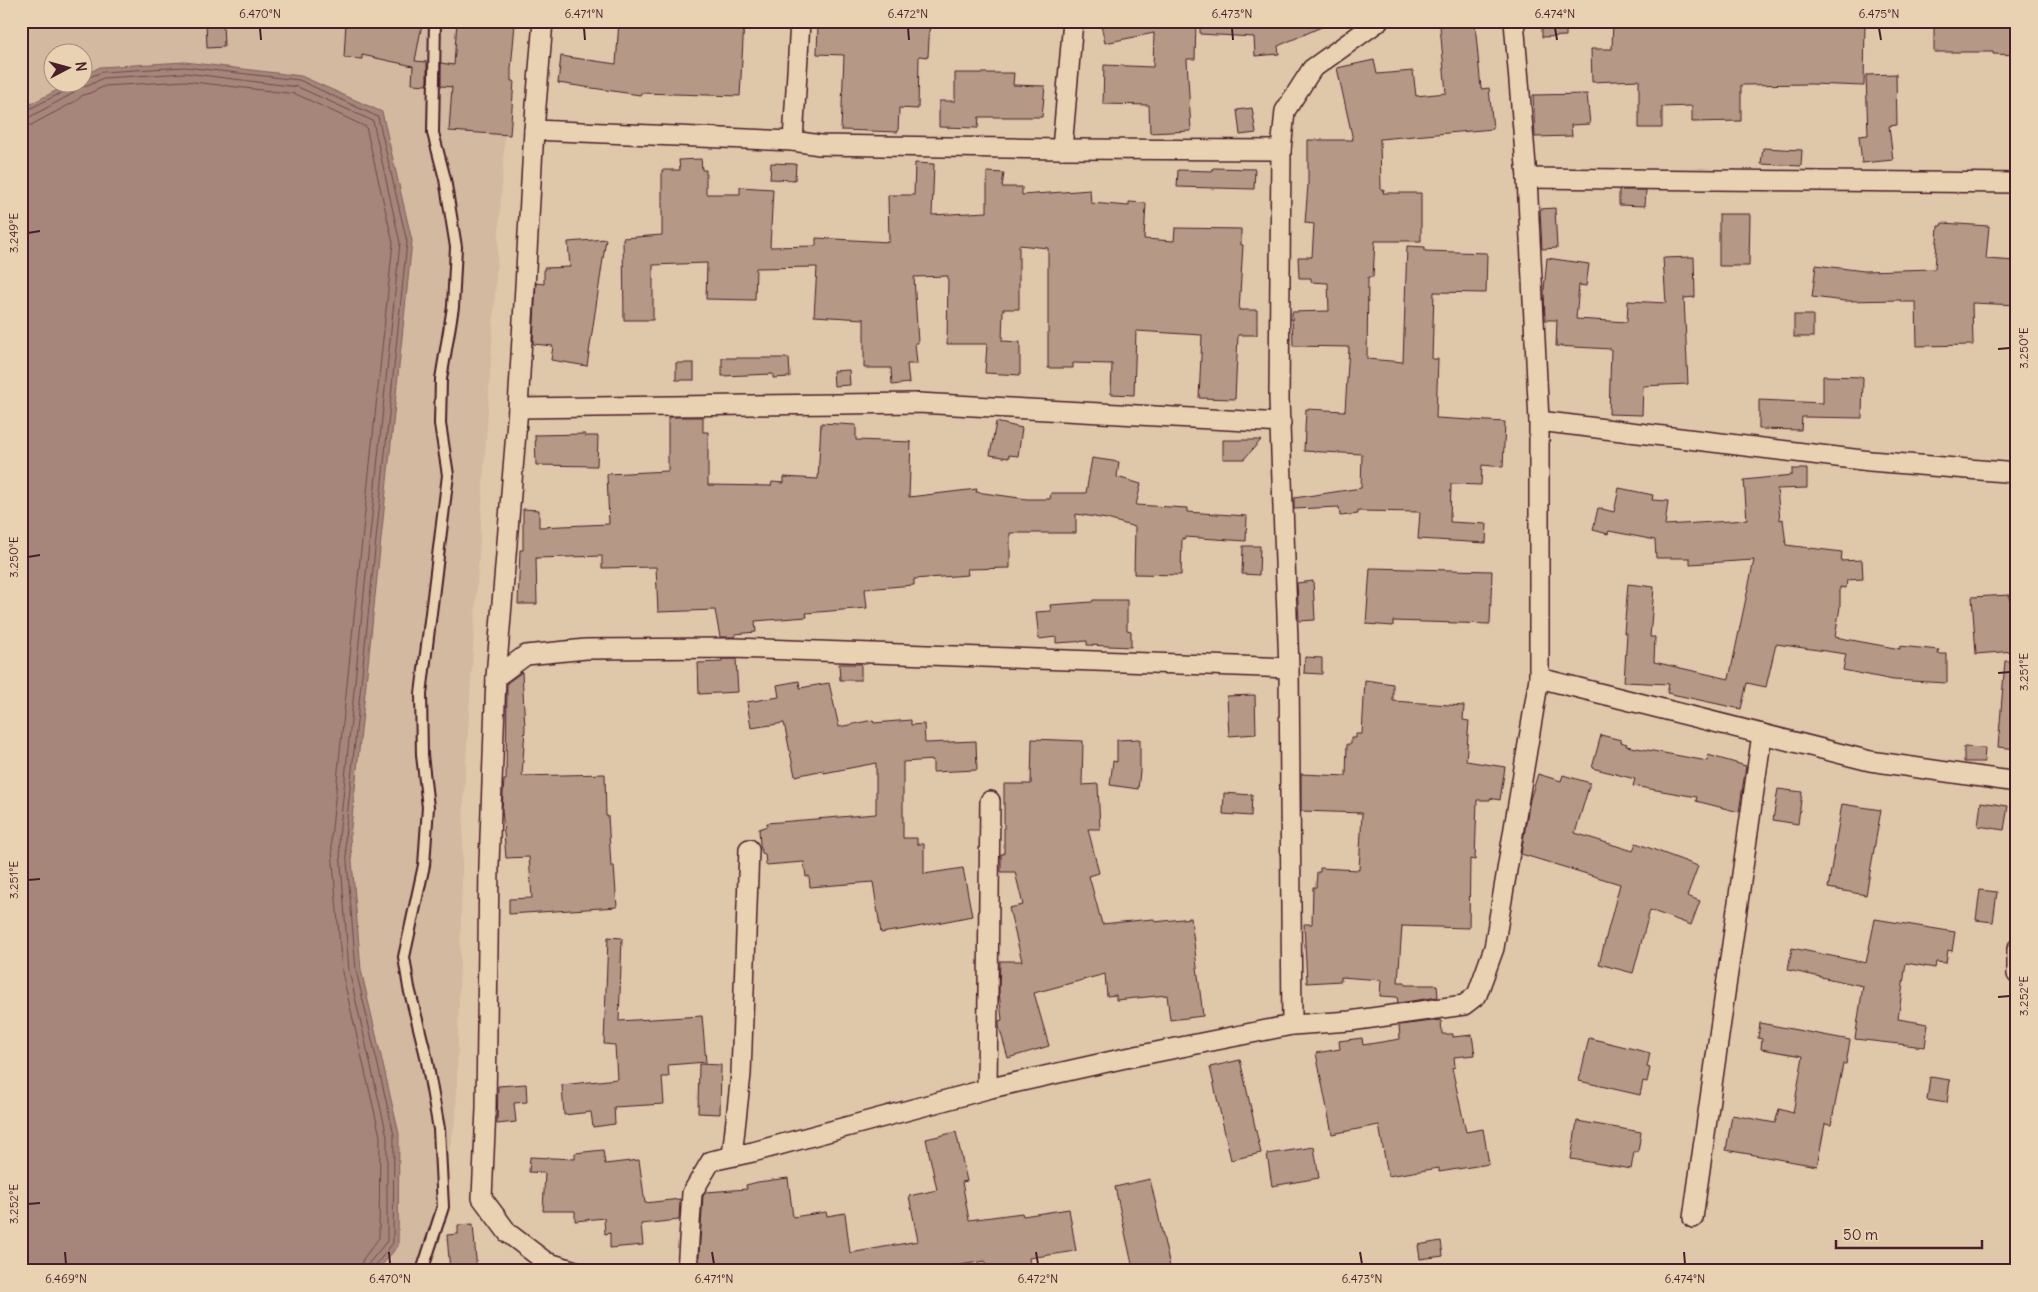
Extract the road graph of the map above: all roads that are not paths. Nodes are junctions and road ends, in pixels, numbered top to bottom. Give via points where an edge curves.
1 (435, 21) edge
2 (543, 21) edge
3 (800, 21) edge
4 (1073, 21) edge
5 (1379, 21) edge
6 (1514, 21) edge
7 (534, 130) junction
8 (793, 141) junction
9 (1062, 149) junction
10 (1281, 150) junction
11 (1528, 178) junction
12 (2017, 183) edge
13 (518, 408) junction
14 (1539, 421) junction
15 (1281, 423) junction
16 (2017, 473) edge
17 (1289, 668) junction
18 (496, 677) junction
19 (1538, 678) junction
20 (1762, 734) junction
21 (2017, 782) edge
22 (990, 801) dead end
23 (750, 849) dead end
24 (2017, 949) edge
25 (2017, 974) edge
26 (1292, 1024) junction
27 (987, 1089) junction
28 (732, 1156) junction
29 (1693, 1218) dead end
30 (422, 1271) edge
31 (576, 1271) edge
32 (687, 1271) edge

1 - 30 lane via 433,133 445,179 456,248 441,388 440,424 448,475 421,694 422,755 428,807 424,865 404,957 426,1056 440,1149 443,1207
2 - 7 street
3 - 8 street
4 - 9 street
5 - 10 street via 1312,69 1285,111
6 - 11 street
7 - 8 street
7 - 13 street
8 - 9 street via 820,145
9 - 10 street
10 - 15 street
11 - 12 street
11 - 14 street
13 - 15 street via 918,403
13 - 18 street
14 - 16 street via 1870,461
14 - 19 street
15 - 17 street
17 - 18 street via 733,648 596,649 526,655
17 - 26 street
18 - 31 street via 482,1198 508,1233 546,1262
19 - 20 street
19 - 26 street via 1494,948 1477,995 1464,1005 1350,1021
20 - 21 street via 1870,761
20 - 29 street
22 - 27 street
23 - 28 street via 741,1074
24 - 25 street
26 - 27 street
27 - 28 street
28 - 32 street via 711,1161 692,1193

